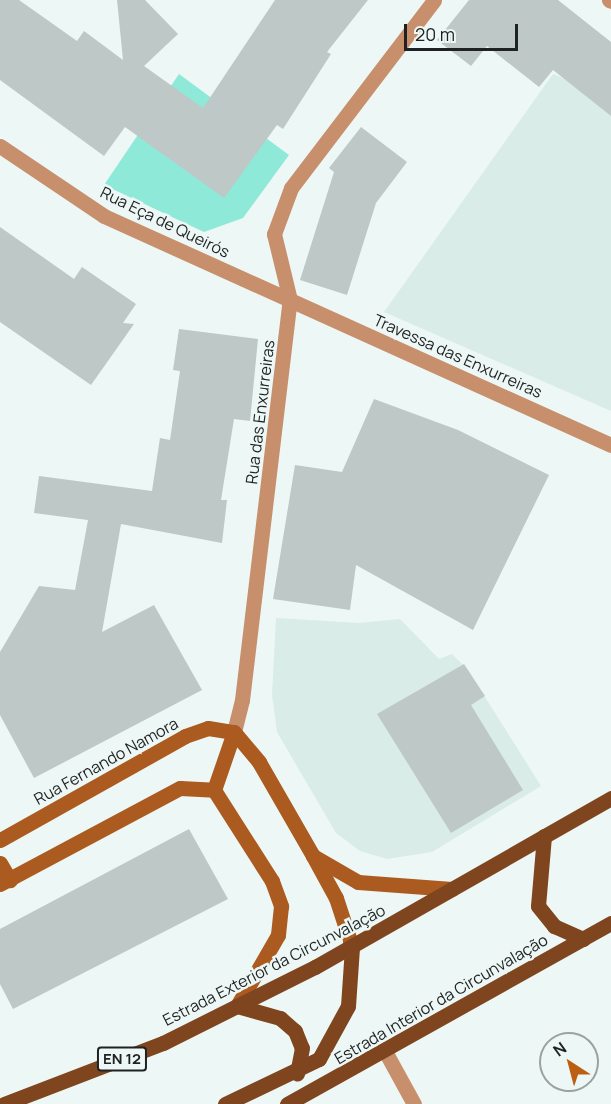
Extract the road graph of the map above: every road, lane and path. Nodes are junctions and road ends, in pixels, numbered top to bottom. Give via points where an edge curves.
1 (434, 0) edge
2 (0, 146) edge
3 (290, 300) junction
4 (611, 445) edge
5 (234, 732) junction
6 (214, 790) junction
7 (611, 798) edge
8 (544, 836) junction
9 (0, 840) edge
10 (313, 856) junction
11 (0, 863) edge
12 (5, 882) edge
13 (452, 889) junction
14 (611, 923) edge
15 (583, 939) junction
16 (352, 947) junction
17 (237, 1006) junction
18 (386, 1053) junction
19 (297, 1074) junction
20 (4, 1104) edge
21 (225, 1104) edge
22 (287, 1104) edge
23 (414, 1104) edge

1 - 3 street, Rua das Enxurreiras via 291,188 274,234
2 - 3 street, Rua Eça de Queirós via 104,216
3 - 4 street, Travessa das Enxurreiras
3 - 5 street, Rua das Enxurreiras via 242,700
5 - 6 main road
5 - 9 main road, Rua Fernando Namora via 208,728 185,736
5 - 10 main road via 259,762
6 - 12 main road via 180,788
6 - 17 main road via 272,881 281,906 278,935
7 - 8 main road, Estrada Exterior da Circunvalação / EN 12
8 - 13 main road, Estrada Exterior da Circunvalação / EN 12
8 - 15 main road via 538,906 554,926
10 - 13 main road via 358,882
10 - 16 main road via 336,898
11 - 12 main road
13 - 16 main road, Estrada Exterior da Circunvalação / EN 12
14 - 15 main road, Estrada Interior da Circunvalação
15 - 18 main road, Estrada Interior da Circunvalação
16 - 17 main road, Estrada Exterior da Circunvalação / EN 12
16 - 19 main road via 353,984 333,1042 319,1059
17 - 19 main road via 280,1018 295,1031 302,1048
17 - 20 main road, Estrada Exterior da Circunvalação / EN 12 via 162,1043
18 - 22 main road, Estrada Interior da Circunvalação
18 - 23 street
19 - 21 main road

